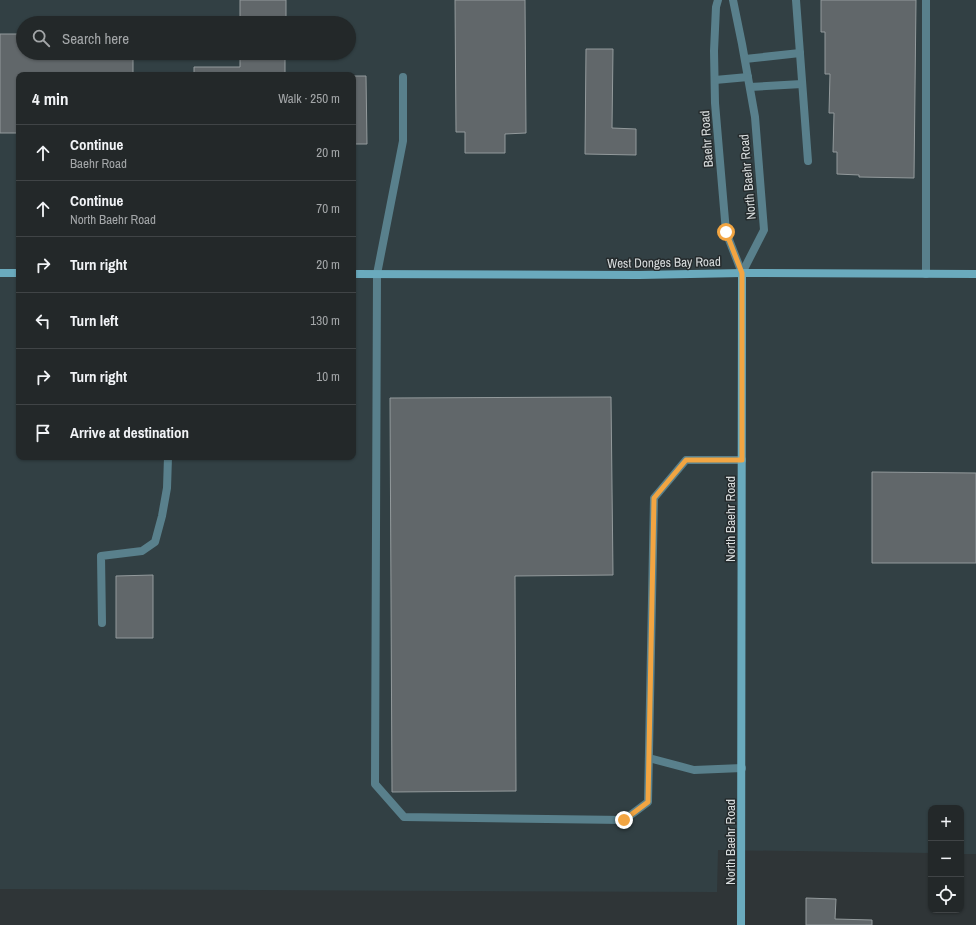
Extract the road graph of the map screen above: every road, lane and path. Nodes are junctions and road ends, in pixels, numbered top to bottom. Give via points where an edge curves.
1 (718, 0) edge
2 (733, 0) edge
3 (796, 0) edge
4 (926, 0) edge
5 (800, 53) junction
6 (745, 59) junction
7 (748, 76) junction
8 (403, 77) dead end
9 (715, 80) junction
10 (802, 84) junction
11 (750, 88) junction
12 (808, 161) dead end
13 (0, 273) edge
14 (16, 273) edge
15 (742, 273) junction
16 (356, 274) edge
17 (377, 274) junction
18 (926, 274) junction
19 (976, 274) edge
20 (168, 460) edge
21 (742, 460) junction
22 (102, 622) dead end
23 (649, 758) junction
24 (742, 768) junction
25 (741, 925) edge

1 - 9 street, Baehr Road via 714,51
2 - 6 street, North Baehr Road
3 - 5 street
4 - 18 street
5 - 6 street
5 - 10 street
6 - 7 street, North Baehr Road
7 - 9 street
7 - 11 street, North Baehr Road
8 - 17 street via 403,141
9 - 15 street, Baehr Road via 726,232
10 - 11 street
10 - 12 street
11 - 15 street, North Baehr Road via 764,230
13 - 14 street
15 - 17 street, West Donges Bay Road
15 - 18 street, West Donges Bay Road
15 - 21 street, North Baehr Road
16 - 17 street, West Donges Bay Road
17 - 23 street via 376,784 404,817 624,820 648,802
18 - 19 street, West Donges Bay Road
20 - 22 street via 167,488 155,542 142,551 101,556
21 - 23 street via 686,460 654,498
21 - 24 street, North Baehr Road
23 - 24 street via 694,770
24 - 25 street, North Baehr Road

